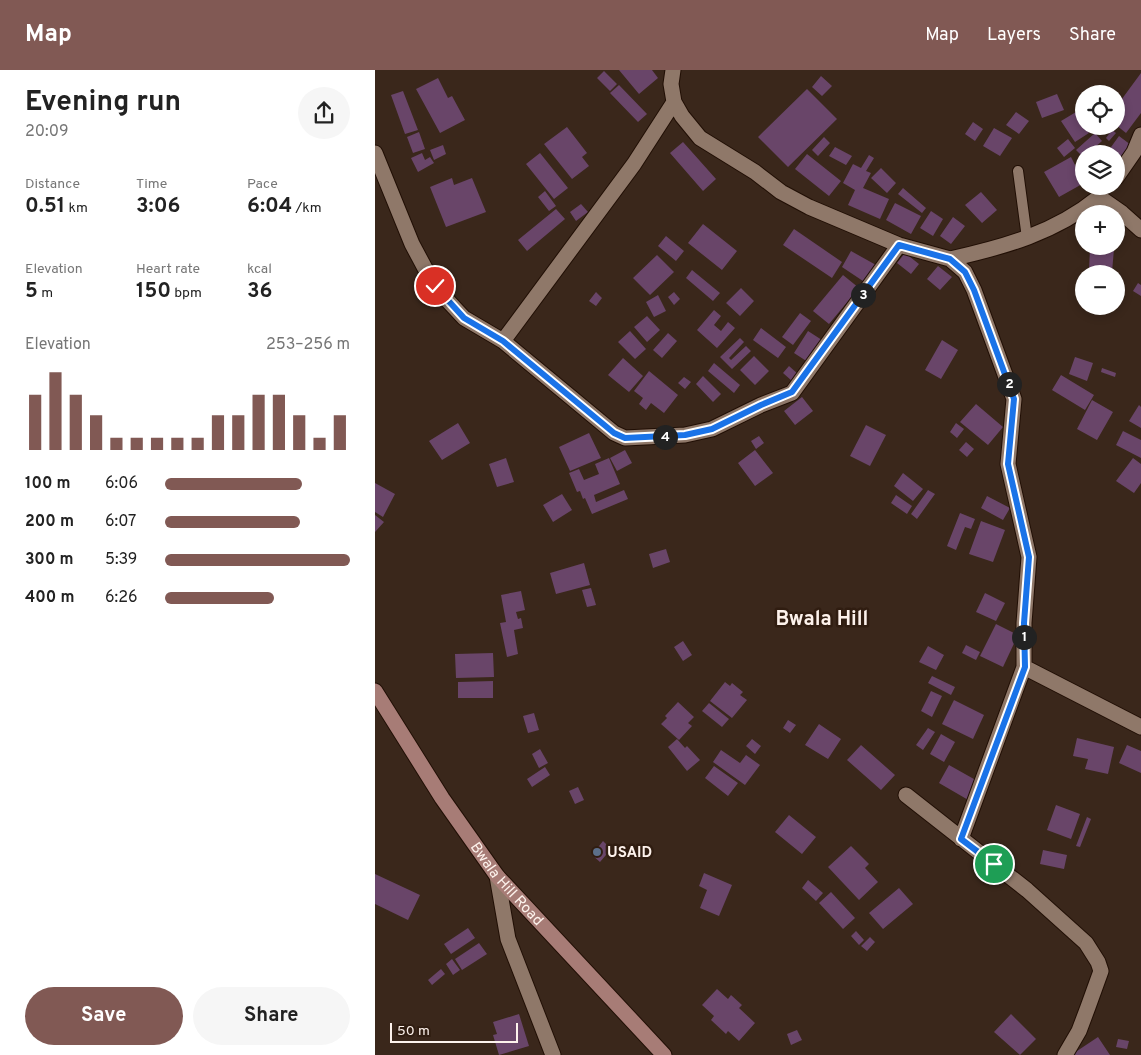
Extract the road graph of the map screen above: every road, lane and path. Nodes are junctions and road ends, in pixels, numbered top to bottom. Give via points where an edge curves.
1 (673, 70) edge
2 (674, 102) junction
3 (1141, 135) edge
4 (375, 153) edge
5 (1125, 165) edge
6 (1018, 171) dead end
7 (1101, 195) edge
8 (1107, 195) edge
9 (1141, 230) edge
10 (1027, 238) junction
11 (899, 245) junction
12 (950, 259) junction
13 (503, 341) junction
14 (1025, 667) junction
15 (375, 691) edge
16 (1141, 727) edge
17 (906, 794) dead end
18 (961, 839) junction
19 (497, 876) junction
20 (553, 1055) edge
21 (664, 1055) edge
22 (1065, 1055) edge

1 - 2 street
2 - 11 street via 681,116 700,138 781,192
2 - 13 street via 634,164
3 - 5 street
4 - 13 street via 412,244 435,286 464,318
6 - 10 lane
7 - 10 street via 1081,212
8 - 9 street
10 - 12 street
11 - 12 street
11 - 13 street via 792,392 712,429 679,436 619,436
12 - 14 street via 965,272 974,290 1014,399 1008,464 1029,557 1024,623
14 - 16 street
14 - 18 street
15 - 19 street, Bwala Hill Road via 442,798
17 - 18 street
18 - 22 street via 1027,890 1079,936 1099,962 1101,971 1079,1032
19 - 20 street via 509,939
19 - 21 street, Bwala Hill Road

